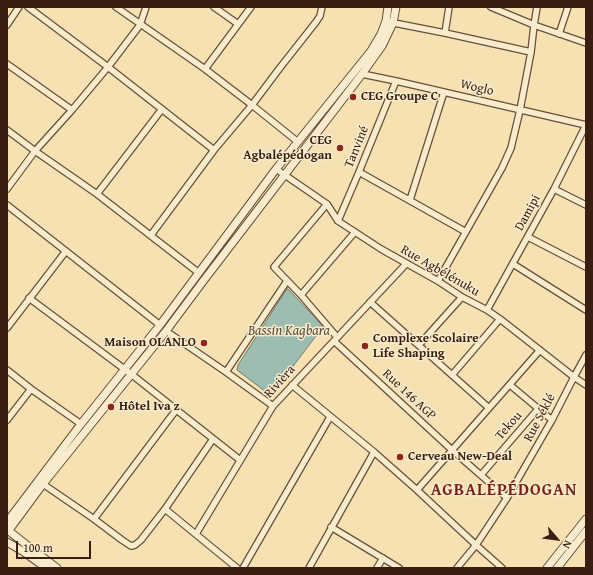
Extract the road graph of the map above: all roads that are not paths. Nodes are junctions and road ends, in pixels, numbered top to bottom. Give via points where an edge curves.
1 (19, 7) edge
2 (28, 7) edge
3 (116, 7) edge
4 (146, 7) edge
5 (214, 7) edge
6 (251, 7) edge
7 (322, 7) edge
8 (388, 7) edge
9 (396, 7) edge
10 (449, 7) edge
11 (491, 7) edge
12 (537, 7) edge
13 (568, 7) edge
14 (389, 22) junction
15 (238, 24) junction
16 (7, 25) edge
17 (140, 25) junction
18 (534, 25) junction
19 (445, 33) junction
20 (559, 34) junction
21 (586, 43) edge
22 (532, 52) junction
23 (7, 64) edge
24 (108, 67) junction
25 (205, 69) junction
26 (362, 74) junction
27 (396, 81) junction
28 (444, 92) junction
29 (252, 105) junction
30 (162, 109) junction
31 (72, 110) junction
32 (520, 110) junction
33 (586, 125) edge
34 (7, 130) edge
35 (584, 135) edge
36 (298, 142) junction
37 (214, 150) junction
38 (35, 151) junction
39 (276, 169) junction
40 (359, 172) junction
41 (284, 175) junction
42 (7, 189) edge
43 (554, 189) junction
44 (97, 194) junction
45 (410, 200) junction
46 (328, 204) junction
47 (7, 205) edge
48 (586, 205) edge
49 (338, 221) junction
50 (355, 232) junction
51 (466, 232) junction
52 (151, 235) junction
53 (528, 237) junction
54 (66, 250) junction
55 (406, 264) junction
56 (513, 264) junction
57 (586, 267) edge
58 (199, 273) junction
59 (287, 281) junction
60 (438, 281) junction
61 (301, 295) junction
62 (462, 297) junction
63 (29, 298) junction
64 (370, 302) junction
65 (487, 310) junction
66 (586, 310) edge
67 (500, 319) junction
68 (160, 325) junction
69 (7, 328) edge
70 (166, 331) junction
71 (335, 339) junction
72 (419, 345) junction
73 (540, 350) junction
74 (586, 355) edge
75 (124, 369) junction
76 (7, 370) edge
77 (226, 372) junction
78 (131, 374) junction
79 (452, 375) junction
80 (574, 377) junction
81 (292, 385) junction
82 (510, 385) junction
83 (586, 385) edge
84 (31, 389) junction
85 (273, 406) junction
86 (489, 408) junction
87 (538, 409) junction
88 (176, 410) junction
89 (330, 417) junction
90 (7, 420) edge
91 (552, 420) junction
92 (81, 424) junction
93 (213, 440) junction
94 (452, 450) junction
95 (374, 452) junction
96 (240, 460) junction
97 (481, 475) junction
98 (43, 484) junction
99 (417, 490) junction
100 (507, 498) junction
101 (165, 508) junction
102 (94, 519) junction
103 (7, 522) edge
104 (585, 523) edge
105 (331, 527) junction
106 (8, 531) edge
107 (586, 531) edge
108 (196, 534) junction
109 (7, 542) edge
110 (476, 545) junction
111 (383, 558) junction
112 (46, 568) edge
113 (57, 568) edge
114 (237, 568) edge
115 (244, 568) edge
116 (309, 568) edge
117 (377, 568) edge
118 (399, 568) edge
119 (457, 568) edge
120 (502, 568) edge
121 (547, 568) edge
122 (557, 568) edge

1 - 16 street
2 - 24 street
3 - 17 street
4 - 17 street
5 - 15 street
6 - 15 street
7 - 29 street via 316,22
8 - 14 street
9 - 14 street
10 - 19 street
11 - 18 street
12 - 18 street
13 - 20 street
14 - 19 street
14 - 26 street via 382,46
14 - 36 street via 371,51
15 - 25 street
17 - 24 street
17 - 25 street
18 - 20 street
18 - 22 street
19 - 22 street
20 - 21 street
22 - 32 street
23 - 31 street
24 - 30 street
24 - 31 street
25 - 29 street
26 - 27 street, Woglo
26 - 41 street
27 - 28 street, Woglo
27 - 40 street, Tanviné
28 - 32 street, Woglo
28 - 45 street
29 - 36 street
29 - 37 street
30 - 37 street
30 - 44 street
31 - 38 street
32 - 33 street, Woglo
32 - 51 street via 511,148
33 - 35 street, Damipi
34 - 38 street
35 - 43 street, Damipi
36 - 39 street
37 - 52 street
38 - 42 street
38 - 44 street
39 - 41 street, Rue Agbélénuku
39 - 58 street
40 - 45 street
40 - 49 street, Tanviné
41 - 46 street, Rue Agbélénuku
41 - 70 street
43 - 48 street
43 - 53 street, Damipi
44 - 52 street
45 - 51 street
46 - 49 street, Rue Agbélénuku
46 - 59 street, Rue 146 AGP via 274,267
47 - 54 street
49 - 50 street, Rue Agbélénuku
50 - 55 street, Rue Agbélénuku
50 - 61 street
51 - 60 street
52 - 58 street
53 - 56 street, Damipi
53 - 57 street
54 - 63 street
54 - 68 street
55 - 60 street, Rue Agbélénuku
55 - 64 street, Rivièra
56 - 65 street, Damipi
56 - 66 street
58 - 68 street
59 - 61 street, Rue 146 AGP
59 - 77 street
60 - 62 street, Rue Agbélénuku
61 - 71 street, Rue 146 AGP
62 - 65 street, Rue Agbélénuku
62 - 72 street
63 - 69 street
63 - 75 street
64 - 71 street, Rivièra
64 - 72 street
65 - 67 street, Rue Agbélénuku
67 - 73 street, Rue Agbélénuku
67 - 79 street
68 - 75 street
70 - 77 street
70 - 78 street
71 - 81 street, Rivièra
71 - 94 street, Rue 146 AGP
72 - 79 street
73 - 80 street, Rue Agbélénuku
73 - 82 street
74 - 80 street, Rue Séklé
75 - 78 street
75 - 92 street
76 - 84 street
77 - 85 street
78 - 88 street
78 - 98 street
79 - 86 street
80 - 83 street, Rue Agbélénuku
80 - 91 street, Rue Séklé
81 - 85 street, Rivièra
81 - 89 street
82 - 86 street
82 - 87 street
84 - 90 street
84 - 92 street
85 - 96 street, Rivièra
86 - 94 street
87 - 91 street
87 - 97 street, Tekou
88 - 93 street
88 - 102 street
89 - 95 street
89 - 115 street
91 - 100 street, Rue Séklé
92 - 103 street
93 - 96 street
93 - 101 street
94 - 97 street, Rue 146 AGP
94 - 99 street
95 - 99 street
95 - 105 street
96 - 108 street, Rivièra
97 - 100 street, Rue 146 AGP
98 - 102 street
98 - 106 street
99 - 110 street
100 - 110 street, Rue Séklé
101 - 102 street via 138,543 131,546
101 - 108 street
104 - 121 street
105 - 111 street
105 - 116 street
106 - 113 street
107 - 122 street
108 - 114 street
109 - 112 street
110 - 119 street, Rue Séklé
110 - 120 street
111 - 117 street
111 - 118 street

